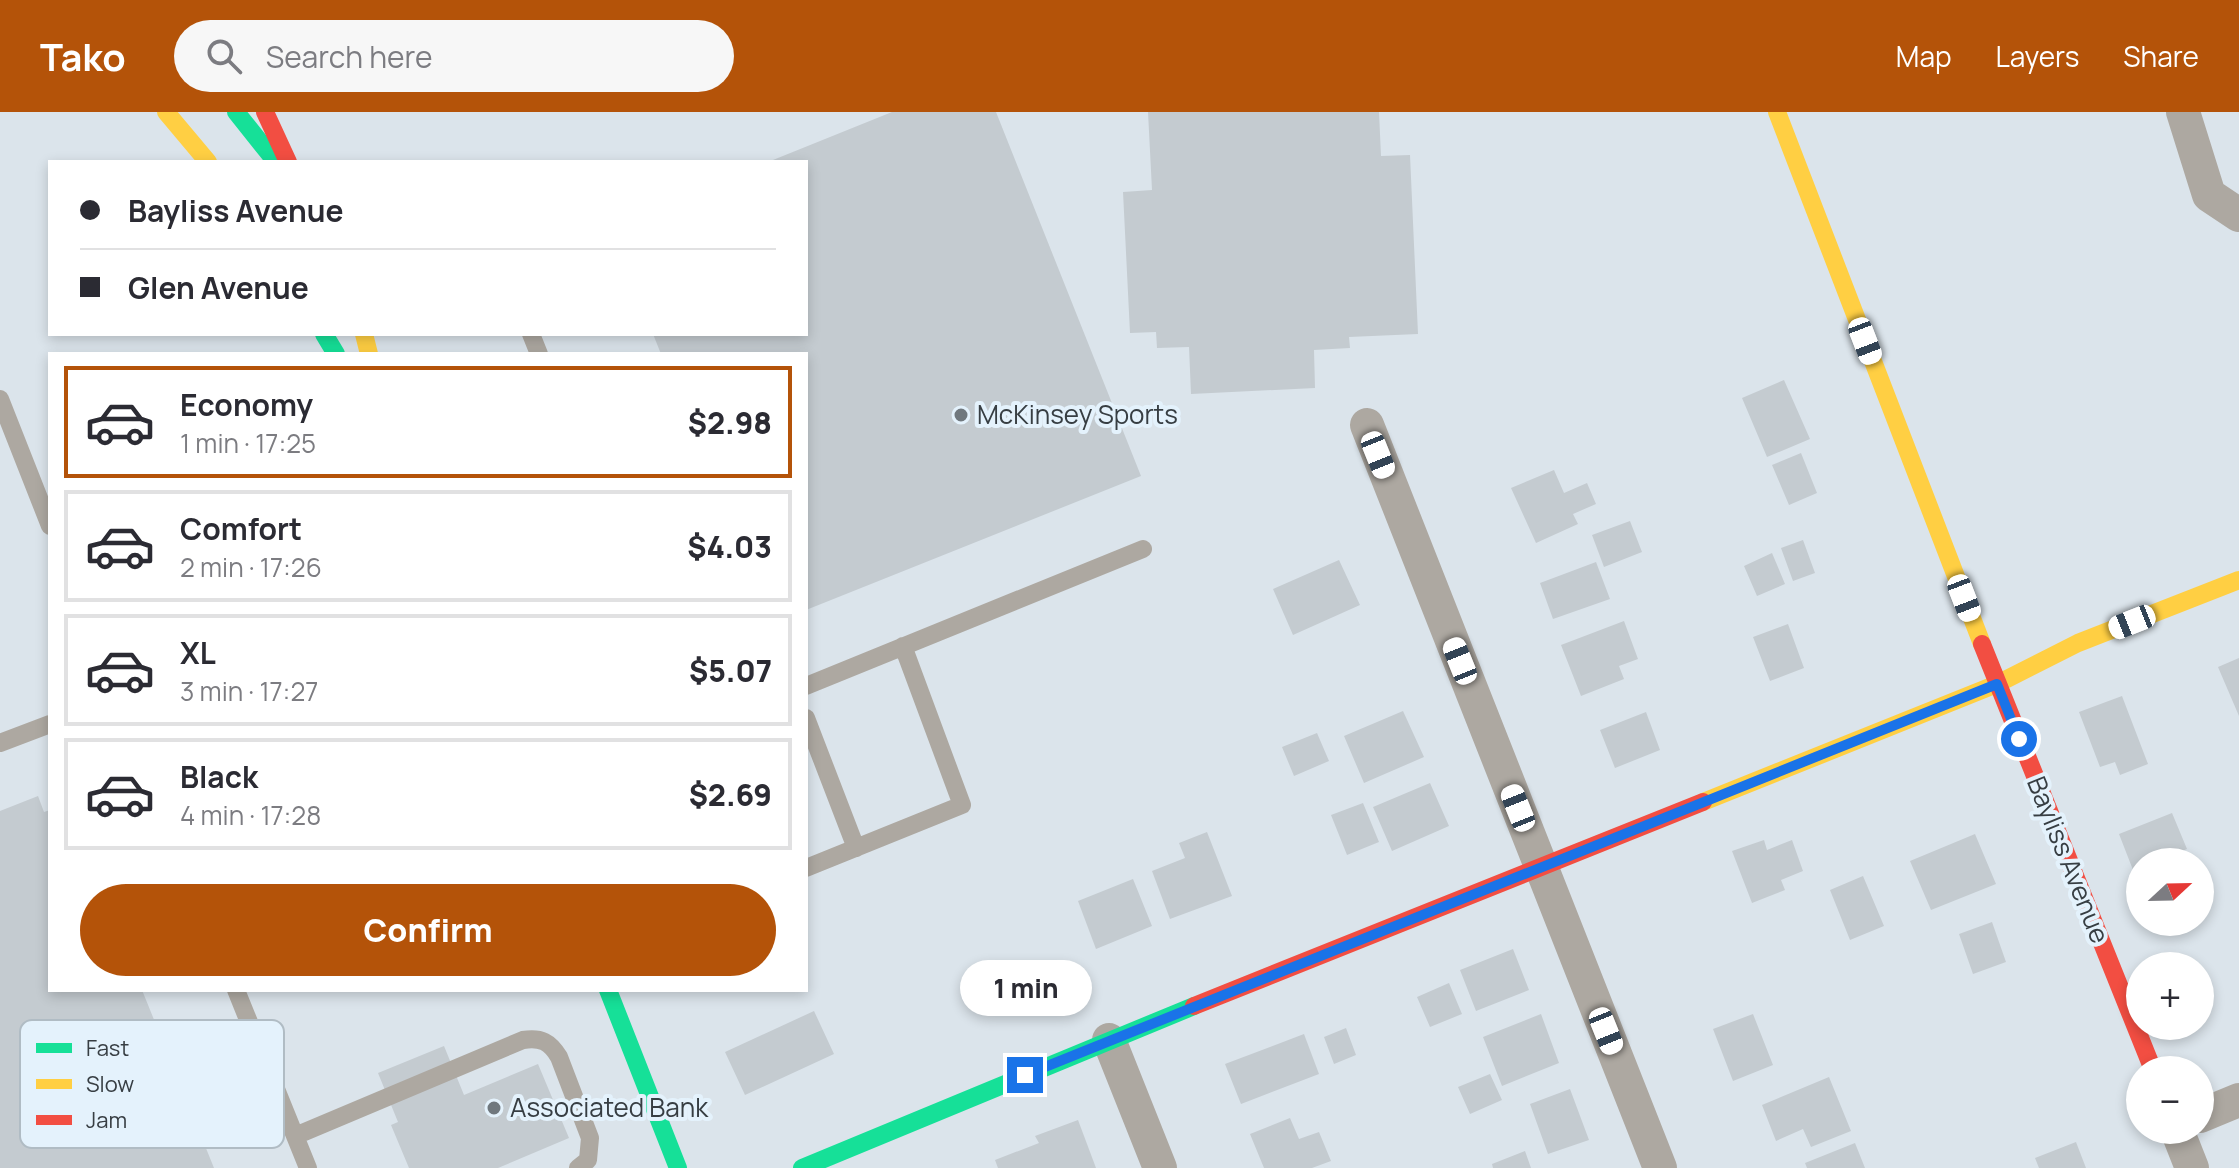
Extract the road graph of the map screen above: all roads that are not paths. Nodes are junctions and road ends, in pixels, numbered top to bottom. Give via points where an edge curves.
1 (166, 112) edge
2 (236, 112) edge
3 (265, 112) edge
4 (1777, 112) edge
5 (2183, 112) edge
6 (206, 160) edge
7 (274, 160) edge
8 (287, 160) edge
9 (2239, 215) edge
10 (0, 399) edge
11 (1367, 425) dead end
12 (48, 521) edge
13 (1143, 549) dead end
14 (2239, 580) edge
15 (903, 646) junction
16 (1997, 684) junction
17 (808, 685) edge
18 (808, 723) edge
19 (48, 725) edge
20 (0, 743) edge
21 (856, 848) junction
22 (808, 867) edge
23 (1541, 867) junction
24 (237, 992) edge
25 (609, 992) edge
26 (248, 1020) edge
27 (1109, 1040) junction
28 (2147, 1056) edge
29 (2239, 1100) edge
30 (284, 1109) edge
31 (2214, 1110) edge
32 (295, 1136) junction
33 (2183, 1144) edge
34 (308, 1168) edge
35 (578, 1168) edge
36 (678, 1168) edge
37 (802, 1168) edge
38 (1160, 1168) edge
39 (1660, 1168) edge
40 (2192, 1168) edge

1 - 6 street
2 - 7 street
3 - 8 street
4 - 16 street, Bayliss Avenue
5 - 9 street via 2209,195
10 - 12 lane
11 - 23 street
13 - 15 lane
14 - 16 street via 2078,643
15 - 17 lane
15 - 21 lane via 962,805
16 - 23 street
16 - 28 street, Bayliss Avenue
18 - 21 lane
19 - 20 lane
21 - 22 lane
23 - 27 street
23 - 39 street
24 - 26 lane
25 - 36 street
27 - 37 street
27 - 38 street
29 - 31 street
30 - 32 lane
32 - 34 lane
32 - 35 lane via 523,1040 540,1039 559,1057 590,1138 588,1160
33 - 40 street

